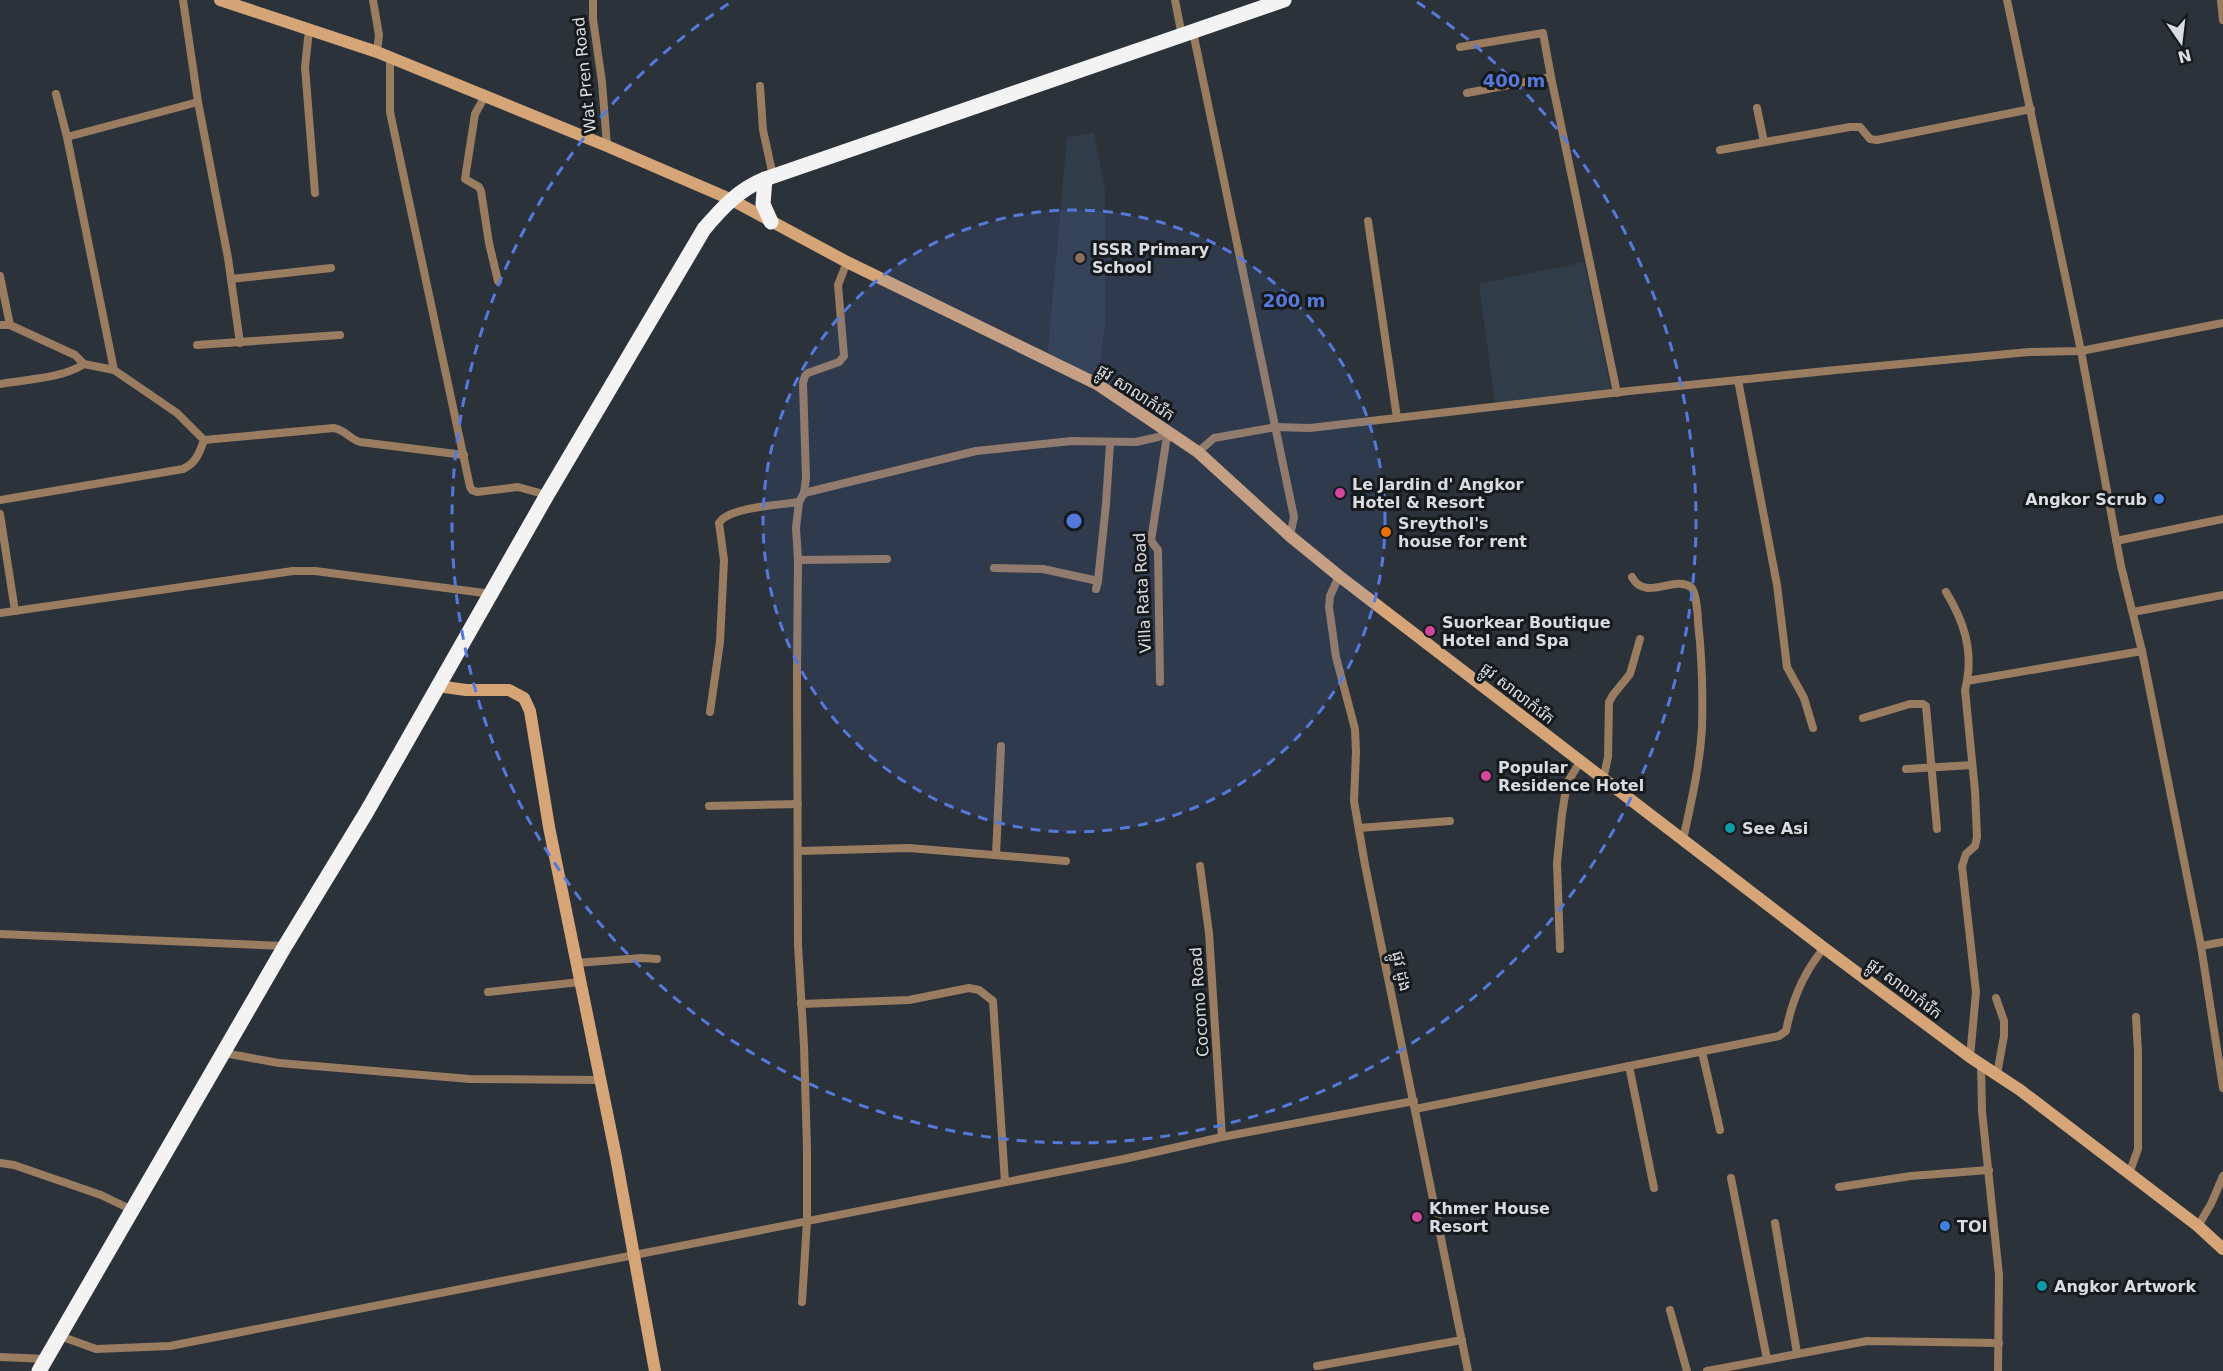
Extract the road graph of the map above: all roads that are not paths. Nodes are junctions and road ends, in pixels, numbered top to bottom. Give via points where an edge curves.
1 (183, 0) edge
2 (220, 0) edge
3 (373, 0) edge
4 (593, 0) edge
5 (1175, 0) edge
6 (1284, 0) edge
7 (2007, 0) edge
8 (2221, 0) edge
9 (2223, 20) edge
10 (308, 34) junction
11 (1188, 34) junction
12 (1460, 47) dead end
13 (377, 52) junction
14 (390, 58) junction
15 (1551, 77) junction
16 (760, 86) dead end
17 (1467, 93) dead end
18 (56, 94) dead end
19 (485, 96) junction
20 (198, 102) junction
21 (1757, 108) dead end
22 (2031, 109) junction
23 (67, 137) junction
24 (1764, 142) junction
25 (607, 146) junction
26 (1720, 150) dead end
27 (769, 177) junction
28 (315, 193) dead end
29 (730, 199) junction
30 (1368, 221) dead end
31 (771, 222) junction
32 (847, 262) junction
33 (331, 268) dead end
34 (0, 276) edge
35 (231, 279) junction
36 (498, 281) dead end
37 (2223, 323) edge
38 (0, 325) edge
39 (10, 325) junction
40 (339, 335) dead end
41 (240, 343) junction
42 (197, 345) dead end
43 (2081, 351) junction
44 (84, 364) junction
45 (114, 370) junction
46 (1738, 380) junction
47 (0, 384) edge
48 (1617, 393) junction
49 (1397, 418) junction
50 (1276, 427) junction
51 (1170, 433) junction
52 (204, 440) junction
53 (1110, 443) junction
54 (1198, 452) junction
55 (464, 455) junction
56 (547, 495) junction
57 (801, 497) junction
58 (0, 500) edge
59 (0, 514) edge
60 (2223, 519) edge
61 (1290, 536) junction
62 (2116, 541) junction
63 (887, 559) dead end
64 (798, 560) junction
65 (994, 568) dead end
66 (1632, 577) dead end
67 (1337, 580) junction
68 (1946, 592) dead end
69 (492, 594) junction
70 (2223, 595) edge
71 (15, 611) junction
72 (2133, 612) junction
73 (0, 613) edge
74 (1640, 639) dead end
75 (2142, 651) junction
76 (1967, 681) junction
77 (1160, 682) dead end
78 (437, 686) junction
79 (710, 712) dead end
80 (1863, 718) dead end
81 (1813, 728) dead end
82 (1001, 746) dead end
83 (1580, 762) junction
84 (1972, 765) junction
85 (1932, 766) junction
86 (1905, 769) dead end
87 (1603, 780) junction
88 (798, 804) junction
89 (709, 806) dead end
90 (1450, 821) dead end
91 (1359, 828) junction
92 (1936, 829) dead end
93 (1683, 840) junction
94 (799, 851) junction
95 (996, 855) junction
96 (1066, 861) dead end
97 (1200, 866) dead end
98 (0, 934) edge
99 (2223, 942) edge
100 (285, 946) junction
101 (2201, 946) junction
102 (1824, 948) junction
103 (1560, 950) dead end
104 (657, 959) dead end
105 (576, 963) junction
106 (580, 982) junction
107 (488, 992) dead end
108 (1996, 998) dead end
109 (801, 1004) junction
110 (2136, 1017) dead end
111 (1702, 1052) junction
112 (224, 1053) junction
113 (1976, 1060) junction
114 (1629, 1066) junction
115 (1997, 1074) junction
116 (599, 1080) junction
117 (2223, 1088) edge
118 (1414, 1105) junction
119 (1720, 1130) dead end
120 (1222, 1137) junction
121 (0, 1163) edge
122 (1989, 1170) junction
123 (2129, 1174) junction
124 (2223, 1176) edge
125 (1731, 1178) dead end
126 (1005, 1182) junction
127 (1839, 1187) dead end
128 (1654, 1188) dead end
129 (132, 1210) junction
130 (807, 1221) junction
131 (1775, 1222) dead end
132 (2198, 1226) junction
133 (2223, 1250) edge
134 (633, 1256) junction
135 (802, 1302) dead end
136 (1670, 1310) dead end
137 (60, 1336) junction
138 (1462, 1340) junction
139 (1999, 1343) junction
140 (1797, 1353) junction
141 (0, 1357) edge
142 (1767, 1359) junction
143 (42, 1365) edge
144 (1317, 1369) edge
145 (655, 1371) edge
146 (1468, 1371) edge
147 (1687, 1371) edge
148 (1707, 1371) edge
149 (1998, 1371) edge

1 - 20 street
2 - 10 street, ផ្លូវ សាលាកំរើក
3 - 13 street via 379,35
4 - 25 street, Wat Pren Road
5 - 11 street
6 - 11 highway
7 - 22 street
8 - 9 street
10 - 13 street, ផ្លូវ សាលាកំរើក
10 - 28 street via 305,67
11 - 27 highway
11 - 50 street
12 - 15 street via 1543,33
13 - 14 street, ផ្លូវ សាលាកំរើក
14 - 19 street, ផ្លូវ សាលាកំរើក
14 - 55 street via 390,112
15 - 17 street
15 - 48 street
16 - 27 street
18 - 23 street
19 - 25 street, ផ្លូវ សាលាកំរើក
19 - 36 street via 475,114 465,179 481,191
20 - 23 street
20 - 35 street
21 - 24 street
22 - 24 street via 1877,140 1870,139 1860,127 1850,127
22 - 43 street
23 - 45 street
24 - 26 street
25 - 29 street, ផ្លូវ សាលាកំរើក
27 - 29 highway
27 - 31 highway via 763,204
29 - 31 street, ផ្លូវ សាលាកំរើក
29 - 56 highway via 704,229
30 - 49 street
31 - 32 street, ផ្លូវ សាលាកំរើក
32 - 51 street, ផ្លូវ សាលាកំរើក via 1097,384
32 - 57 street via 838,285 844,356 839,362 808,373 803,383 806,478
33 - 35 street
34 - 39 street
35 - 41 street
37 - 43 street
38 - 39 street
39 - 44 street via 75,355
40 - 41 street
41 - 42 street
43 - 46 street via 2029,352
43 - 62 street
44 - 45 street
44 - 47 street via 62,374
45 - 52 street via 177,414
46 - 48 street
46 - 81 street via 1777,585 1787,667 1804,698
48 - 49 street
49 - 50 street via 1310,428
50 - 54 street via 1214,438
50 - 61 street via 1294,517
51 - 53 street via 1136,442
51 - 54 street, ផ្លូវ សាលាកំរើក
51 - 77 street, Villa Rata Road via 1151,541 1158,550
52 - 55 street via 334,428 345,431 354,441
52 - 58 street via 198,457 183,469
53 - 57 street via 1072,441 976,451
53 - 65 street via 1096,585 1043,569
54 - 61 street, ផ្លូវ សាលាកំរើក
55 - 56 street via 472,490 519,487
56 - 69 highway
57 - 64 street via 796,528
57 - 79 street via 724,516 719,523 724,560 722,611
59 - 71 street
60 - 62 street
61 - 67 street, ផ្លូវ សាលាកំរើក
62 - 72 street
63 - 64 street
64 - 88 street
66 - 93 street via 1642,588 1690,586 1697,608 1701,730
67 - 83 street, ផ្លូវ សាលាកំរើក
67 - 91 street, ផ្លូវ ដូង via 1330,596 1336,657 1355,729 1354,801
68 - 76 street via 1963,624 1970,665
69 - 71 street via 293,571
69 - 78 highway
70 - 72 street
71 - 73 street
72 - 75 street
74 - 87 street via 1630,674 1609,702 1608,757
75 - 76 street
75 - 101 street
76 - 84 street
78 - 100 highway
78 - 105 street via 509,690 524,698 530,711
80 - 85 street via 1923,704 1928,713
82 - 95 street
83 - 87 street, ផ្លូវ សាលាកំរើក
83 - 103 street via 1567,783 1562,814 1557,863
84 - 85 street
84 - 113 street via 1977,837 1962,866 1976,992
85 - 86 street
85 - 92 street
87 - 93 street, ផ្លូវ សាលាកំរើក
88 - 89 street
88 - 94 street
90 - 91 street
91 - 118 street, ផ្លូវ ដូង
93 - 102 street, ផ្លូវ សាលាកំរើក
94 - 95 street via 909,848
94 - 109 street
95 - 96 street
97 - 120 street, Cocomo Road via 1209,933
98 - 100 street
99 - 101 street
100 - 112 highway
101 - 117 street
102 - 111 street via 1800,984 1785,1033
102 - 113 street, ផ្លូវ សាលាកំរើក
104 - 105 street
105 - 106 street
106 - 107 street
106 - 116 street
108 - 115 street via 2004,1021
109 - 126 street via 909,1000 969,988 987,995 993,1001
109 - 130 street
110 - 123 street via 2138,1149
111 - 114 street
111 - 119 street
112 - 116 street via 279,1063 471,1079
112 - 129 highway
113 - 115 street, ផ្លូវ សាលាកំរើក
113 - 122 street
114 - 118 street
114 - 128 street
115 - 123 street, ផ្លូវ សាលាកំរើក
116 - 134 street
118 - 120 street
118 - 138 street, ផ្លូវ ដូង
120 - 126 street
121 - 129 street via 101,1195
122 - 127 street
122 - 139 street
123 - 132 street, ផ្លូវ សាលាកំរើក
124 - 132 street
125 - 142 street
126 - 130 street
129 - 137 highway
130 - 134 street
130 - 135 street
131 - 140 street
132 - 133 street, ផ្លូវ សាលាកំរើក
134 - 137 street via 170,1346 96,1348
134 - 145 street
136 - 147 street
137 - 143 highway
138 - 144 street
138 - 146 street, ផ្លូវ ដូង
139 - 140 street via 1873,1340
139 - 149 street
140 - 142 street
141 - 143 street
142 - 148 street

